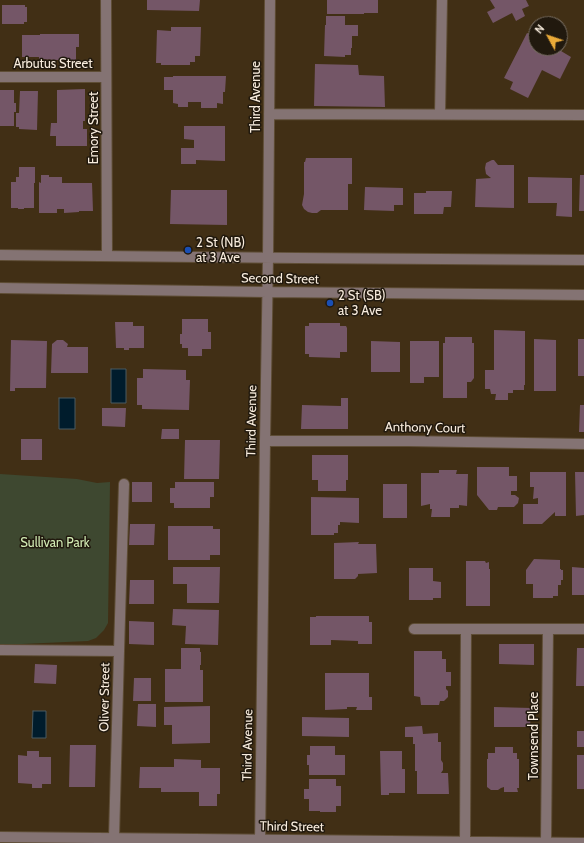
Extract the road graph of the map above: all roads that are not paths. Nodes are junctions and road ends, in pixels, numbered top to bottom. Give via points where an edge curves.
1 (106, 0) edge
2 (270, 0) edge
3 (442, 0) edge
4 (0, 77) edge
5 (106, 77) junction
6 (268, 114) junction
7 (440, 114) junction
8 (584, 115) edge
9 (0, 255) edge
10 (107, 256) junction
11 (268, 258) junction
12 (584, 260) edge
13 (0, 288) edge
14 (267, 292) junction
15 (584, 295) edge
16 (265, 441) junction
17 (584, 444) edge
18 (124, 484) dead end
19 (414, 629) dead end
20 (466, 629) junction
21 (548, 629) junction
22 (584, 629) edge
23 (0, 650) edge
24 (119, 651) junction
25 (0, 837) edge
26 (114, 838) junction
27 (260, 842) edge
28 (468, 842) edge
29 (546, 842) edge
30 (584, 843) edge

1 - 5 street, Emory Street
2 - 6 street, Third Avenue
3 - 7 street
4 - 5 street, Arbutus Street
5 - 10 street, Emory Street
6 - 7 street
6 - 11 street, Third Avenue
7 - 8 street
9 - 10 street, Second Street
10 - 11 street, Second Street
11 - 12 street, Second Street
11 - 14 street, Third Avenue
13 - 14 street, Second Street
14 - 15 street, Second Street
14 - 16 street, Third Avenue
16 - 17 street, Anthony Court
16 - 27 street, Third Avenue
18 - 24 street
19 - 20 street
20 - 21 street
20 - 28 street
21 - 22 street
21 - 29 street, Townsend Place
23 - 24 street, Oliver Street
24 - 26 street, Oliver Street
25 - 26 street, Third Street
26 - 27 street, Third Street
27 - 28 street, Third Street
28 - 29 street, Third Street
29 - 30 street, Third Street

